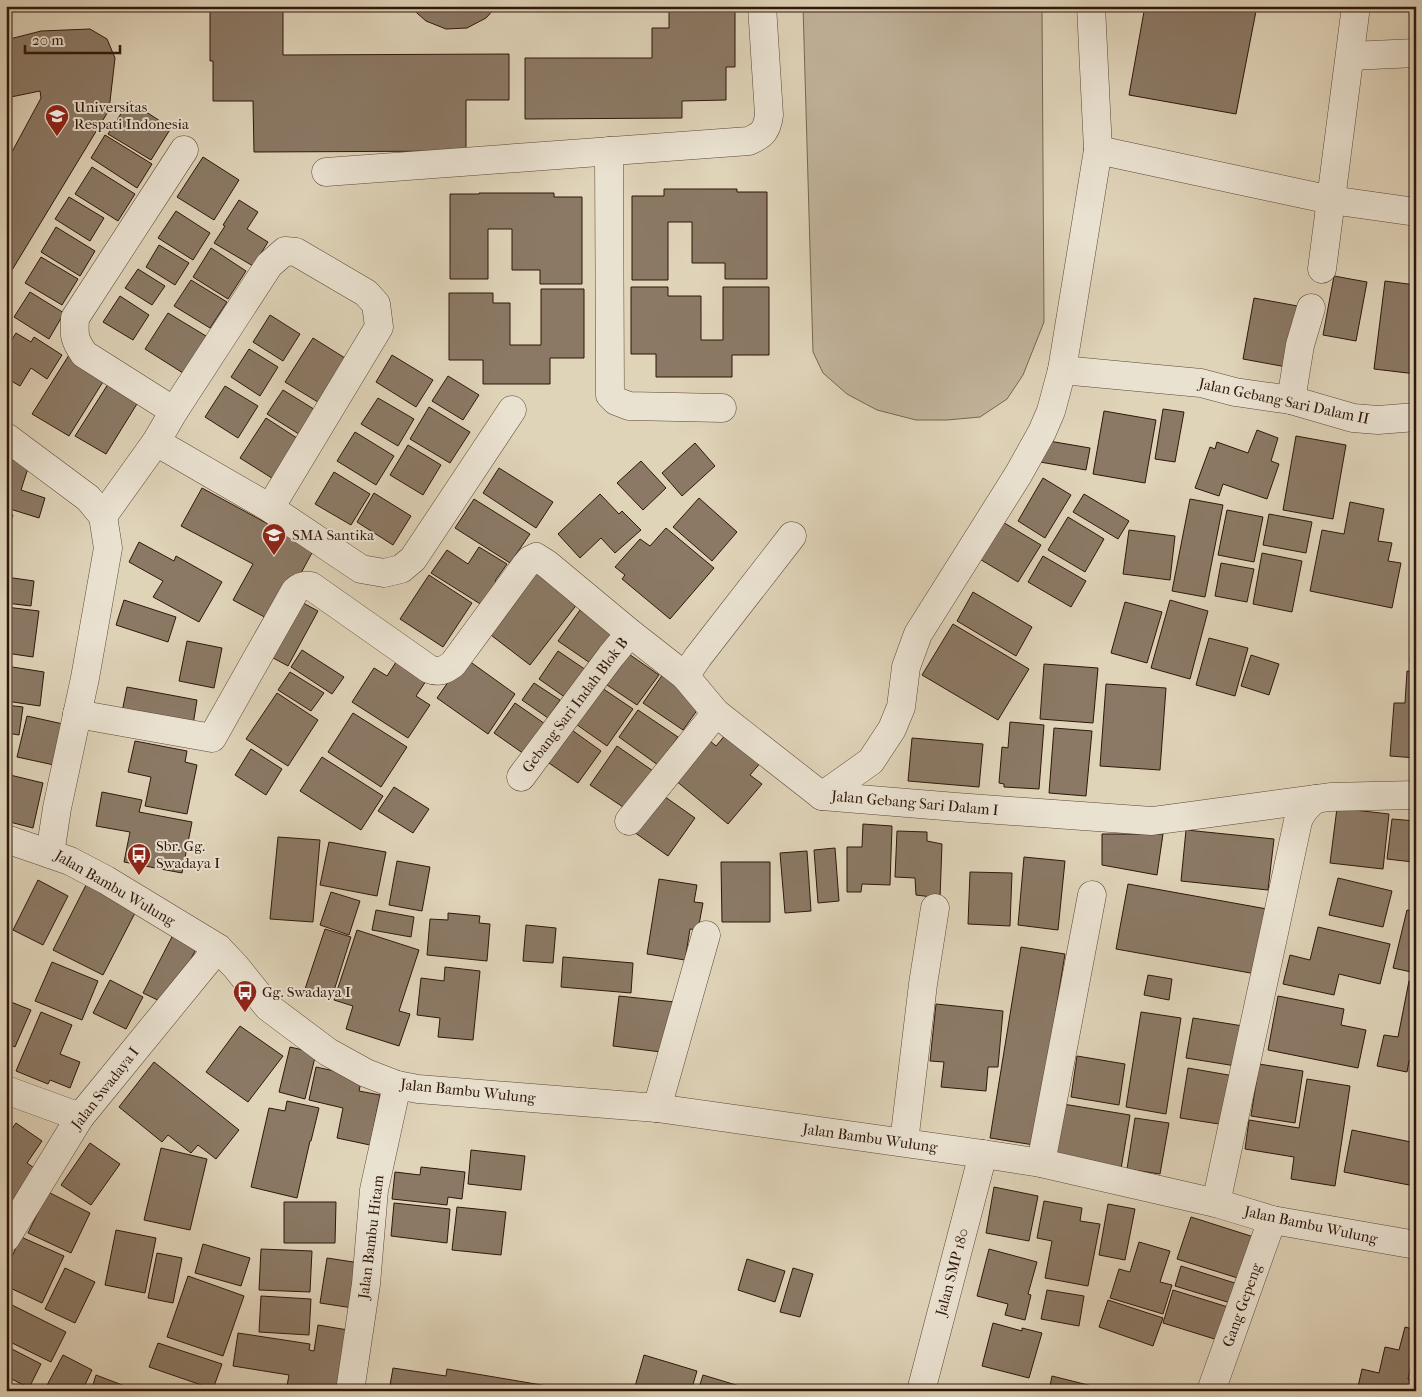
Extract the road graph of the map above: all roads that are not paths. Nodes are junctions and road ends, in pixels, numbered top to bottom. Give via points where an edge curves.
1 (762, 6) edge
2 (1091, 6) edge
3 (1356, 6) edge
4 (1416, 53) edge
5 (1350, 56) junction
6 (184, 150) dead end
7 (1098, 150) junction
8 (609, 151) junction
9 (326, 172) dead end
10 (1331, 200) junction
11 (1416, 212) edge
12 (1322, 269) dead end
13 (1311, 308) dead end
14 (1062, 370) junction
15 (1291, 400) junction
16 (722, 408) dead end
17 (512, 410) dead end
18 (174, 411) junction
19 (1416, 417) edge
20 (6, 436) edge
21 (156, 442) junction
22 (270, 508) junction
23 (103, 516) junction
24 (792, 536) dead end
25 (630, 633) junction
26 (685, 676) junction
27 (716, 713) junction
28 (78, 714) junction
29 (521, 777) dead end
30 (1416, 795) edge
31 (822, 796) junction
32 (1316, 799) junction
33 (629, 821) dead end
34 (6, 840) edge
35 (50, 854) junction
36 (1092, 895) dead end
37 (934, 908) dead end
38 (706, 935) dead end
39 (218, 948) junction
40 (397, 1085) junction
41 (6, 1090) edge
42 (657, 1108) junction
43 (80, 1117) junction
44 (904, 1142) junction
45 (983, 1154) junction
46 (1041, 1164) junction
47 (1216, 1203) junction
48 (1272, 1220) junction
49 (6, 1238) edge
50 (1416, 1245) edge
51 (350, 1391) edge
52 (921, 1391) edge
53 (1211, 1391) edge

1 - 8 street via 769,115 760,136 750,141
2 - 7 street
3 - 5 street
4 - 5 street
5 - 10 street
6 - 18 street via 75,318 74,332 75,341 84,354
7 - 10 street
7 - 14 street
8 - 9 street
8 - 16 street via 610,395 628,406
10 - 11 street
10 - 12 street
13 - 15 street via 1300,345
14 - 15 street, Jalan Gebang Sari Dalam II via 1201,383 1235,392
14 - 31 street via 1042,432 918,634 906,667 901,707 892,729 871,761
15 - 19 street, Jalan Gebang Sari Dalam II via 1353,418
17 - 22 street via 414,559 401,569 384,573 361,568
18 - 21 street
18 - 22 street via 269,265 285,251 296,252 366,293 376,304 379,327
20 - 23 street via 88,498
21 - 22 street
21 - 23 street
23 - 28 street, Jalan Bambu Wulung via 108,548
24 - 26 street
25 - 26 street, Jalan Gebang Sari Dalam I
25 - 28 street, Jalan Gebang Sari Dalam I via 536,557 525,566 453,664 435,672 311,586 305,585 295,591 212,738
25 - 29 street, Gebang Sari Indah Blok B
26 - 27 street, Jalan Gebang Sari Dalam I
27 - 31 street, Jalan Gebang Sari Dalam I
27 - 33 street
28 - 35 street, Jalan Bambu Wulung
30 - 32 street, Jalan Gebang Sari Dalam I
31 - 32 street, Jalan Gebang Sari Dalam I via 1152,821
32 - 47 street via 1308,804 1298,821
34 - 35 street
35 - 39 street, Jalan Bambu Wulung via 106,880
36 - 46 street
37 - 44 street
38 - 42 street
39 - 40 street, Jalan Bambu Wulung via 268,1007 328,1052
39 - 43 street, Jalan Swadaya I
40 - 42 street, Jalan Bambu Wulung
40 - 51 street, Jalan Bambu Hitam via 374,1190 366,1284
41 - 43 street
42 - 44 street, Jalan Bambu Wulung
43 - 49 street, Jalan Swadaya I
44 - 45 street, Jalan Bambu Wulung
45 - 46 street, Jalan Bambu Wulung
45 - 52 street, Jalan SMP 180
46 - 47 street, Jalan Bambu Wulung
47 - 48 street, Jalan Bambu Wulung
48 - 50 street, Jalan Bambu Wulung
48 - 53 street, Gang Gepeng

